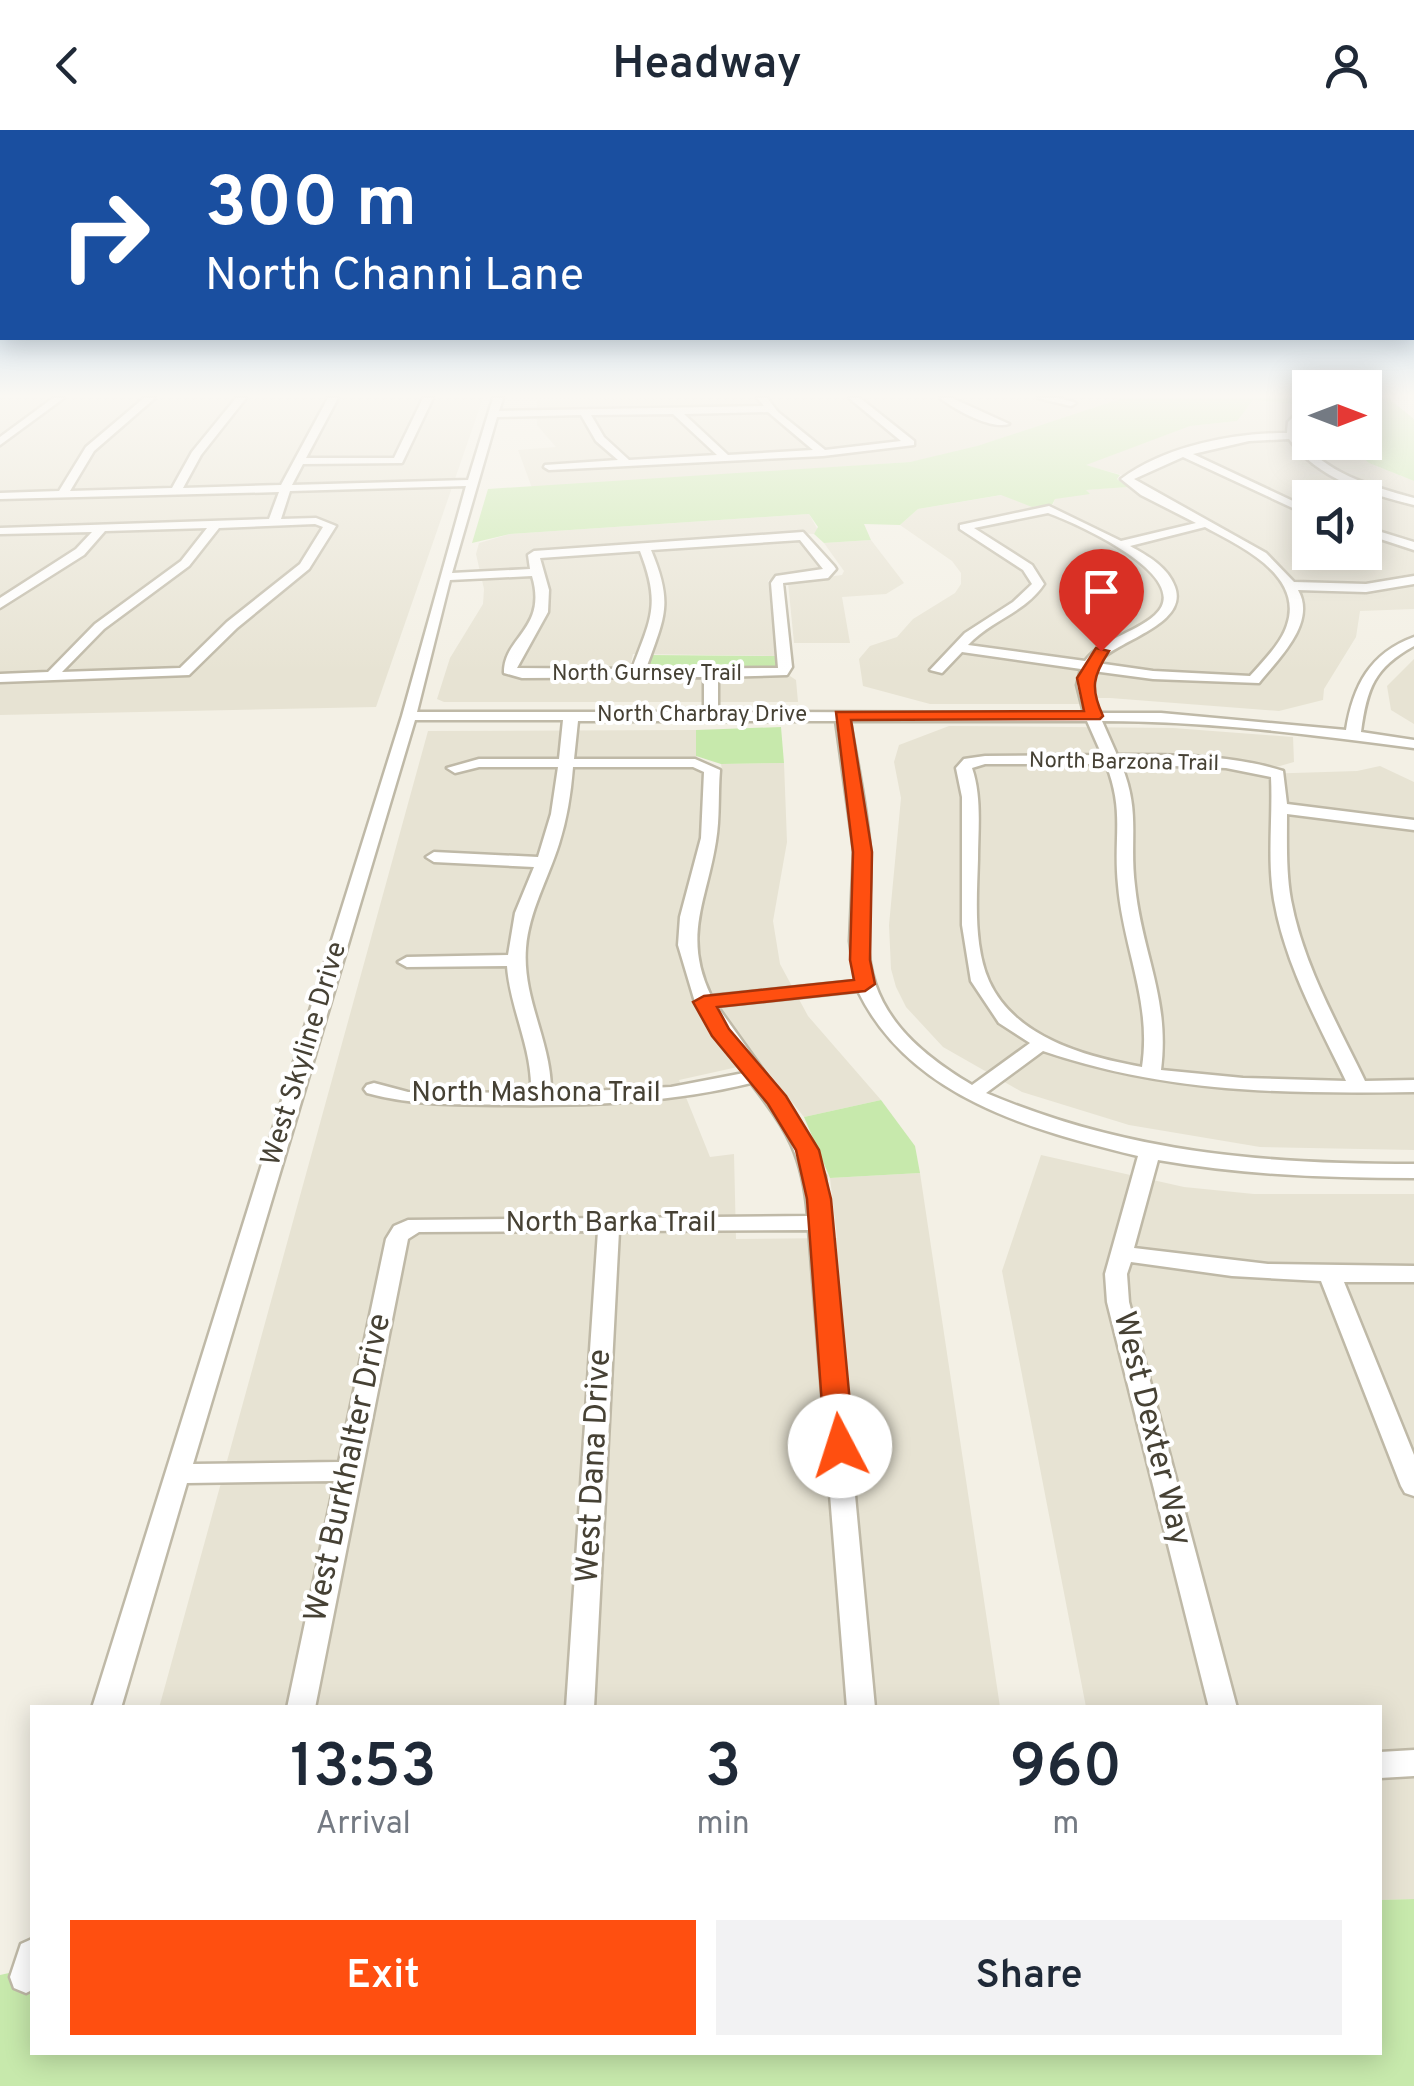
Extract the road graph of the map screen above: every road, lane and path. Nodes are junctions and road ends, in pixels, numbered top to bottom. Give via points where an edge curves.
1 (66, 489) edge
2 (148, 489) edge
3 (285, 489) edge
4 (471, 489) edge
5 (1140, 489) edge
6 (1255, 489) edge
7 (1379, 489) edge
8 (64, 493) junction
9 (4, 496) edge
10 (1414, 502) edge
11 (1292, 506) edge
12 (0, 510) edge
13 (274, 522) junction
14 (215, 524) junction
15 (1205, 524) junction
16 (102, 528) junction
17 (0, 532) edge
18 (1382, 536) edge
19 (1121, 545) junction
20 (643, 546) junction
21 (1414, 546) edge
22 (538, 572) junction
23 (445, 576) junction
24 (1414, 580) edge
25 (1290, 586) junction
26 (0, 604) edge
27 (1414, 641) edge
28 (959, 648) junction
29 (1088, 667) junction
30 (937, 670) dead end
31 (637, 674) junction
32 (711, 674) junction
33 (51, 677) junction
34 (0, 678) edge
35 (409, 716) junction
36 (572, 716) junction
37 (711, 716) junction
38 (842, 716) junction
39 (1095, 716) junction
40 (1353, 734) junction
41 (1414, 744) edge
42 (1113, 760) junction
43 (565, 762) junction
44 (455, 768) dead end
45 (1278, 808) junction
46 (1414, 825) edge
47 (434, 858) dead end
48 (542, 862) junction
49 (516, 960) junction
50 (407, 962) dead end
51 (865, 984) junction
52 (704, 1002) junction
53 (1043, 1042) junction
54 (1151, 1075) junction
55 (756, 1076) junction
56 (1358, 1086) junction
57 (1414, 1086) edge
58 (374, 1089) dead end
59 (974, 1092) junction
60 (541, 1097) junction
61 (1150, 1151) junction
62 (1414, 1171) edge
63 (821, 1223) junction
64 (609, 1224) junction
65 (402, 1231) joint
66 (1123, 1252) junction
67 (1414, 1274) edge
68 (1330, 1276) junction
69 (348, 1471) junction
70 (176, 1474) junction
71 (1414, 1486) edge
72 (107, 1705) edge
73 (302, 1705) edge
74 (580, 1705) edge
75 (861, 1705) edge
76 (1221, 1705) edge
77 (1414, 1763) edge
78 (1382, 1765) edge

1 - 8 street
2 - 8 street
3 - 13 street
4 - 23 street, West Skyline Drive
5 - 15 street
6 - 11 street
7 - 10 street
8 - 9 street
9 - 12 street
13 - 14 street
13 - 33 street via 330,526 305,566 181,673
14 - 16 street
14 - 33 street via 185,564 103,624
15 - 19 street
15 - 25 street via 1248,546
16 - 17 street
16 - 26 street via 70,560
18 - 21 street
19 - 28 street via 1049,510 964,527 1028,568 1038,584
19 - 29 street via 1160,570 1172,600 1158,620 1101,651
20 - 22 street via 534,555
20 - 31 street via 663,597
20 - 32 street, North Gurnsey Trail via 803,536 830,573 777,584 782,672
22 - 23 street
22 - 31 street, North Gurnsey Trail via 540,618 509,670
23 - 35 street, West Skyline Drive
24 - 25 street via 1366,588
25 - 29 street via 1296,619 1254,680
27 - 40 street via 1377,664 1360,687
28 - 29 street
28 - 30 street
29 - 39 street via 1084,688
31 - 32 street, North Gurnsey Trail
32 - 37 street
33 - 34 street
35 - 36 street, North Charbray Drive
35 - 70 street, West Skyline Drive
36 - 37 street, North Charbray Drive
36 - 43 street
37 - 38 street, North Charbray Drive
38 - 39 street, North Charbray Drive
38 - 51 street via 862,852
39 - 40 street, North Charbray Drive
39 - 42 street
40 - 41 street, North Charbray Drive
42 - 45 street, North Barzona Trail via 1253,766 1278,774
42 - 53 street, North Barzona Trail via 969,762 964,768 980,980 1002,1015
42 - 54 street via 1129,813 1124,860 1134,938 1155,1018
43 - 44 street
43 - 48 street via 556,826
43 - 52 street via 712,770 708,843 688,936
45 - 46 street
45 - 56 street via 1287,921
47 - 48 street
48 - 49 street via 523,908
49 - 50 street
49 - 60 street
51 - 52 street
51 - 59 street via 895,1037
52 - 55 street
53 - 54 street
53 - 59 street
54 - 56 street via 1242,1086
55 - 60 street, North Mashona Trail via 643,1097
55 - 63 street via 808,1150
56 - 57 street
58 - 60 street, North Mashona Trail via 408,1098
59 - 61 street via 1051,1126
61 - 62 street via 1256,1167
61 - 66 street, West Dexter Way
63 - 64 street, North Barka Trail
63 - 75 street
64 - 65 street, North Barka Trail via 416,1225
64 - 74 street, West Dana Drive
65 - 69 street, West Burkhalter Drive
66 - 68 street via 1202,1268
66 - 76 street, West Dexter Way via 1118,1302
67 - 68 street
68 - 71 street
69 - 70 street
69 - 73 street, West Burkhalter Drive
70 - 72 street, West Skyline Drive
77 - 78 street

